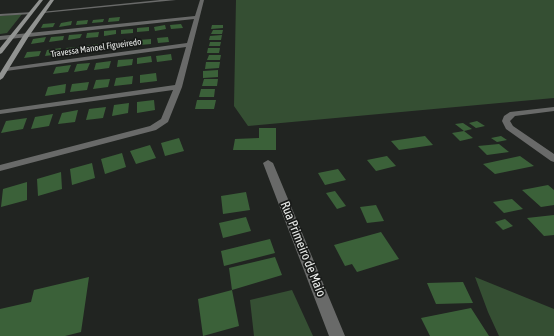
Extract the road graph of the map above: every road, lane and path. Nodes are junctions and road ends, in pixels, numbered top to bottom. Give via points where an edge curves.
1 (41, 0) edge
2 (52, 0) edge
3 (174, 0) edge
4 (202, 0) edge
5 (43, 12) junction
6 (31, 13) junction
7 (0, 16) edge
8 (197, 17) junction
9 (26, 36) junction
10 (12, 37) junction
11 (0, 38) edge
12 (188, 45) junction
13 (0, 52) edge
14 (6, 69) junction
15 (0, 78) edge
16 (178, 87) junction
17 (554, 109) edge
18 (0, 112) edge
19 (554, 159) edge
20 (268, 163) dead end
21 (0, 168) edge
22 (337, 336) edge

1 - 6 street
2 - 5 street
3 - 5 street
4 - 8 street
5 - 9 street
6 - 7 street
6 - 10 street
8 - 9 street
8 - 12 street
9 - 10 street
9 - 14 street
10 - 11 street
10 - 13 street
12 - 14 street, Travessa Manoel Figueiredo
12 - 16 street
14 - 15 street
16 - 18 street
16 - 21 street via 165,120 153,128
17 - 19 street via 513,114 506,121 509,127
20 - 22 street, Rua Primeiro de Maio

